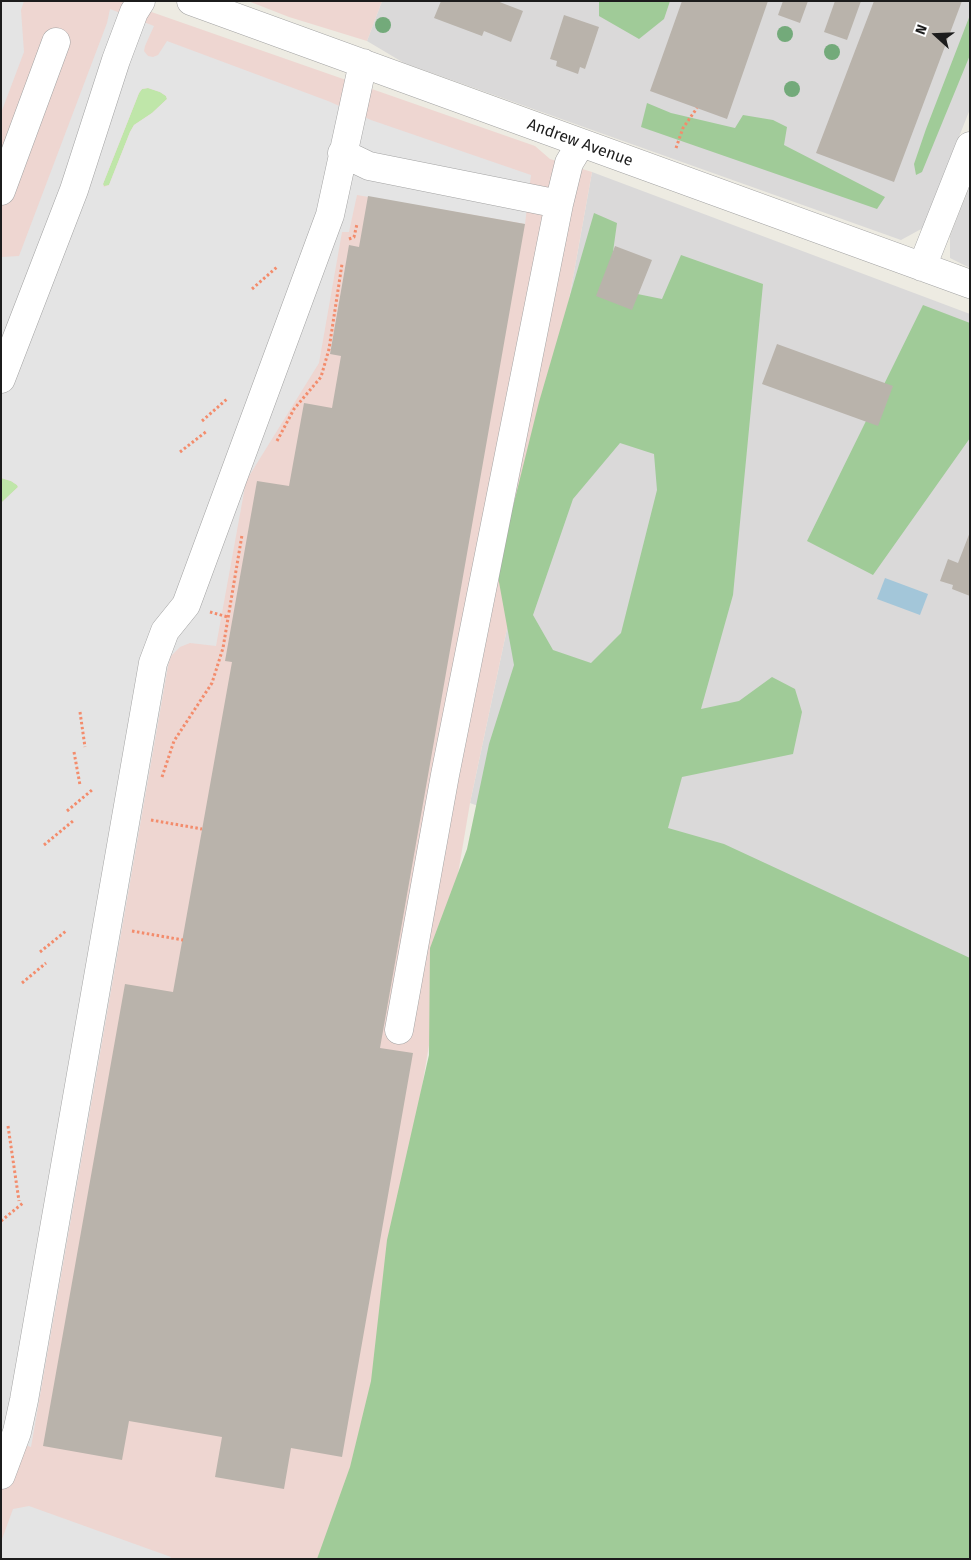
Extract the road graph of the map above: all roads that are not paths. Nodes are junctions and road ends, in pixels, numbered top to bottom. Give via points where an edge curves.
1 (141, 1) edge
2 (191, 1) edge
3 (56, 42) dead end
4 (363, 63) junction
5 (581, 143) junction
6 (970, 146) edge
7 (342, 154) junction
8 (1, 191) edge
9 (559, 204) junction
10 (922, 266) junction
11 (970, 284) edge
12 (1, 379) edge
13 (399, 1030) dead end
14 (1, 1475) edge

1 - 12 street via 116,60 74,190
2 - 4 street, Andrew Avenue
3 - 8 street
4 - 5 street, Andrew Avenue
4 - 7 street
5 - 9 street via 569,163
5 - 10 street, Andrew Avenue
6 - 10 street
7 - 9 street via 369,166
7 - 14 street via 330,215 196,580 186,605 165,631 153,663 24,1400 17,1432
9 - 13 street via 447,765
10 - 11 street, Andrew Avenue

